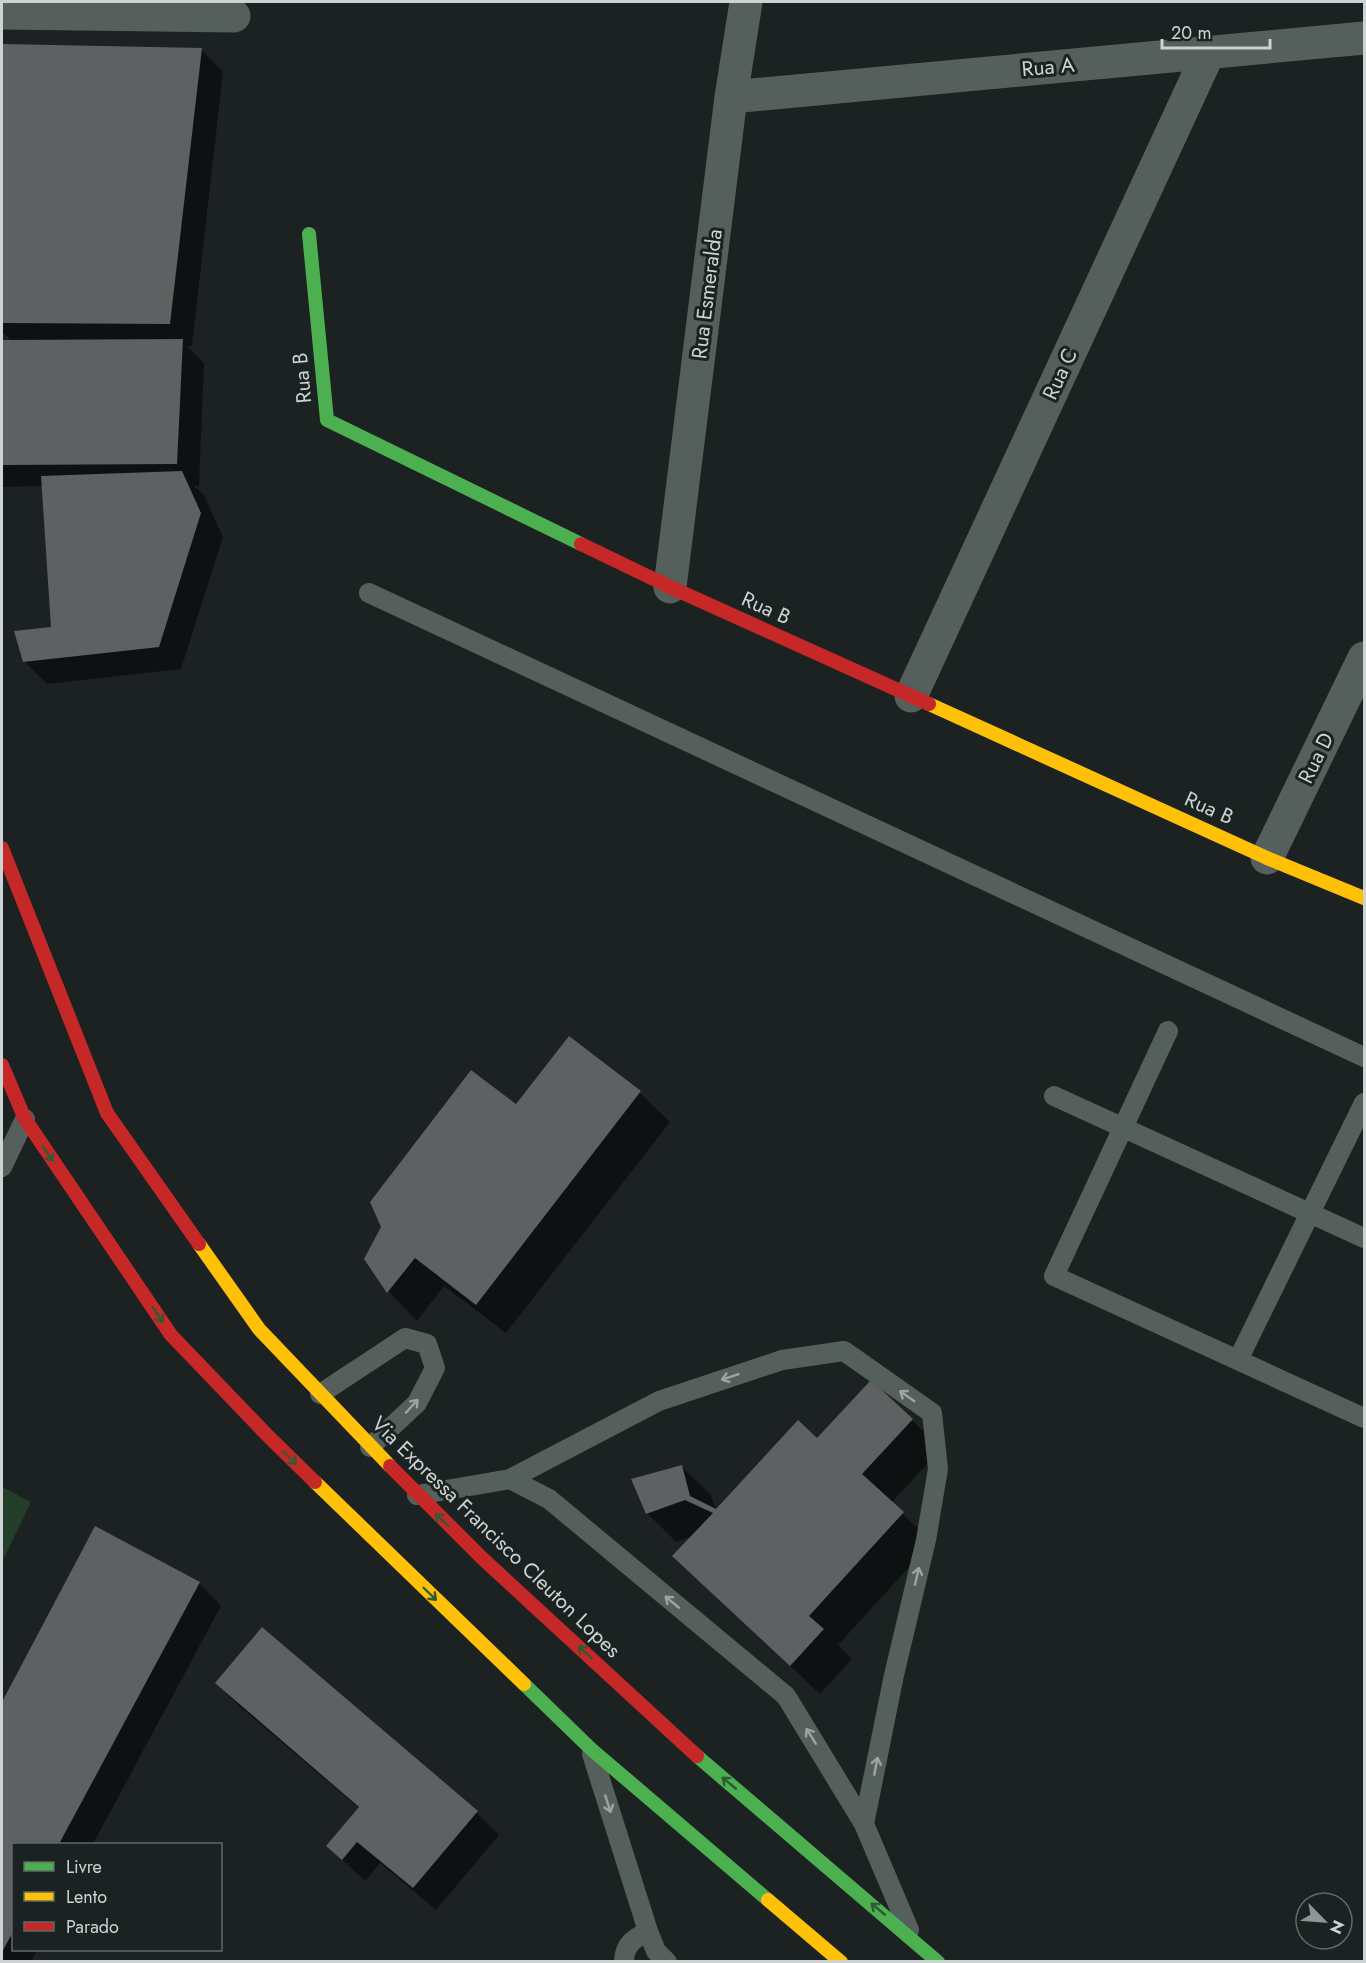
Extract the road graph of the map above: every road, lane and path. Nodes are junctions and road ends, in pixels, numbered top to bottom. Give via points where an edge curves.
1 (746, 2) edge
2 (234, 9) edge
3 (2, 13) edge
4 (1365, 38) edge
5 (1209, 52) junction
6 (731, 97) junction
7 (309, 234) dead end
8 (670, 587) junction
9 (369, 593) dead end
10 (1365, 658) edge
11 (911, 696) junction
12 (2, 848) edge
13 (1267, 858) junction
14 (1365, 898) edge
15 (1168, 1031) dead end
16 (1365, 1058) edge
17 (2, 1065) edge
18 (1054, 1096) dead end
19 (1365, 1103) edge
20 (25, 1119) junction
21 (1123, 1127) junction
22 (2, 1167) edge
23 (1310, 1214) junction
24 (1365, 1238) edge
25 (1238, 1360) junction
26 (320, 1394) junction
27 (1365, 1418) edge
28 (370, 1447) junction
29 (510, 1479) junction
30 (417, 1495) junction
31 (591, 1749) junction
32 (864, 1824) junction
33 (648, 1931) junction
34 (912, 1938) junction
35 (624, 1962) edge
36 (667, 1962) edge
37 (842, 1962) edge
38 (938, 1962) edge

1 - 6 street, Rua Esmeralda
2 - 3 street
4 - 5 street, Rua A
5 - 6 street, Rua A
5 - 11 street, Rua C
6 - 8 street, Rua Esmeralda
7 - 8 main road, Rua B via 327,420
8 - 11 main road, Rua B
9 - 16 lane
10 - 13 street, Rua D
11 - 13 main road, Rua B
12 - 26 main road, Via Expressa Francisco Cleuton Lopes via 106,1113 259,1329
13 - 14 main road, Rua B
15 - 21 lane
17 - 20 main road
18 - 21 lane
19 - 23 lane
20 - 22 lane
20 -> 31 main road via 171,1335 268,1436
21 - 23 lane
21 - 25 lane via 1054,1275
23 - 24 lane
23 - 25 lane
25 - 27 lane
26 - 28 main road, Via Expressa Francisco Cleuton Lopes
28 -> 26 lane via 417,1403 435,1368 427,1344 405,1338
28 - 30 main road, Via Expressa Francisco Cleuton Lopes
29 - 30 lane
32 -> 29 lane via 786,1696 549,1500
32 -> 29 lane via 938,1469 932,1413 844,1351 782,1360 659,1401
34 -> 30 main road, Via Expressa Francisco Cleuton Lopes via 707,1765
31 -> 33 lane
31 - 37 main road
32 - 34 lane
33 - 35 lane via 631,1941
33 - 36 lane via 656,1951
34 - 38 main road, Via Expressa Francisco Cleuton Lopes

